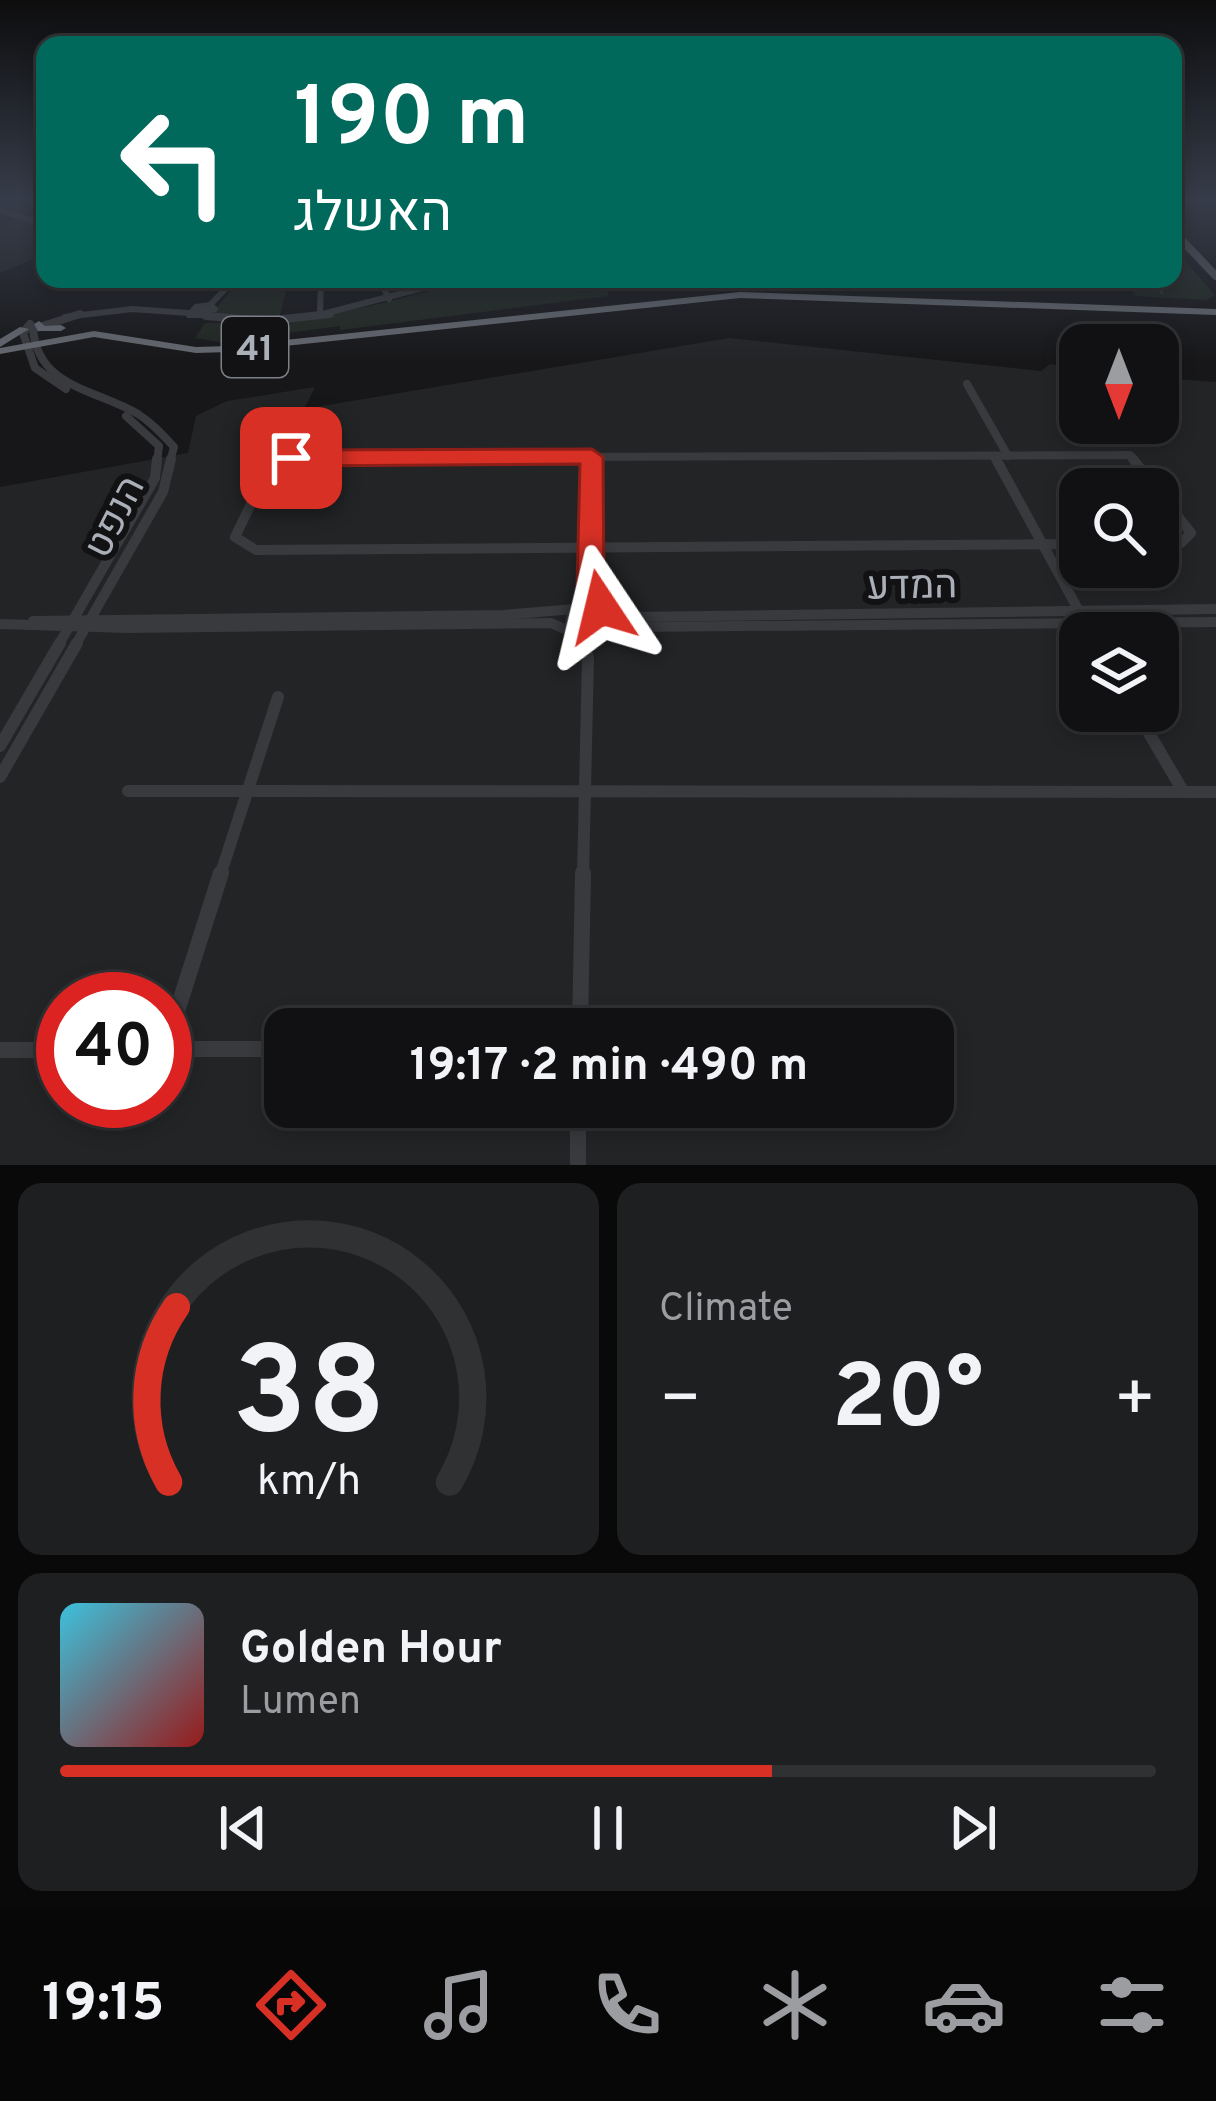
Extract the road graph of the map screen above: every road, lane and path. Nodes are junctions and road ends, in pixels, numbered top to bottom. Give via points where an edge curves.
1 (1188, 253) edge
2 (1216, 281) edge
3 (225, 288) edge
4 (321, 288) edge
5 (384, 288) edge
6 (421, 288) edge
7 (389, 299) junction
8 (205, 305) junction
9 (172, 308) junction
10 (1212, 309) edge
11 (189, 313) junction
12 (320, 313) junction
13 (206, 316) junction
14 (39, 324) junction
15 (104, 328) junction
16 (28, 343) junction
17 (0, 349) edge
18 (967, 384) dead end
19 (1001, 455) junction
20 (592, 457) junction
21 (1140, 468) edge
22 (1179, 518) edge
23 (1043, 544) junction
24 (1059, 544) edge
25 (1179, 544) edge
26 (591, 548) junction
27 (90, 596) junction
28 (106, 596) junction
29 (591, 608) junction
30 (1216, 609) edge
31 (1079, 612) edge
32 (1179, 613) edge
33 (57, 618) junction
34 (1179, 622) edge
35 (1216, 622) edge
36 (82, 623) junction
37 (122, 623) junction
38 (1059, 623) edge
39 (6, 624) edge
40 (1059, 624) edge
41 (569, 629) junction
42 (603, 634) junction
43 (582, 639) junction
44 (71, 654) junction
45 (588, 658) junction
46 (278, 697) dead end
47 (1148, 732) edge
48 (0, 746) edge
49 (0, 776) edge
50 (249, 789) junction
51 (128, 791) dead end
52 (586, 791) junction
53 (1183, 791) junction
54 (1216, 792) edge
55 (190, 972) edge
56 (581, 1008) edge
57 (192, 1049) edge
58 (264, 1049) edge
59 (0, 1050) edge
60 (36, 1050) edge
61 (578, 1128) edge
62 (578, 1165) edge

1 - 2 main road
3 - 8 street
4 - 12 street
5 - 7 street
6 - 7 street
7 - 12 street
8 - 9 street
8 - 11 street
8 - 13 street via 214,311
9 - 11 street
9 - 14 street
9 - 16 street via 45,318
10 - 15 highway, 41 via 771,288 228,345
10 - 16 highway, 41 via 740,295 229,350 116,335
11 - 13 street
12 - 13 street
14 - 15 highway
14 - 16 street
15 - 16 highway, 41
16 - 17 highway
16 - 17 highway
16 - 27 street, הנפט via 39,375 133,419 160,446 149,493
16 - 28 street, הנפט via 60,378 149,422 174,447 163,492
18 - 19 street
19 - 20 street
19 - 21 street via 1130,455
19 - 23 street
20 - 26 street
20 - 26 street via 281,460 269,467 235,537 256,550
22 - 25 street via 1191,533
23 - 24 street
23 - 26 street
23 - 31 street
26 - 29 street
27 - 33 street
27 - 36 street, הנפט
28 - 36 street, הנפט
28 - 37 street
29 - 37 street, המדע
29 - 38 street, המדע via 632,617
29 - 41 street via 568,618
29 - 42 street
30 - 32 street, המדע
33 - 36 street, המדע
33 - 39 street, המדע
34 - 35 street, המדע
36 - 37 street, המדע
36 - 39 street, המדע
36 - 44 street, הנפט
36 - 48 street, הנפט
37 - 41 street, המדע via 543,622
37 - 44 street
40 - 42 street, המדע
41 - 43 street
42 - 43 street, המדע
42 - 45 street
43 - 45 street
44 - 49 street, הנפט
45 - 52 street
46 - 50 street
47 - 53 street
50 - 51 street
50 - 52 street
50 - 55 street
52 - 53 street
52 - 56 street
53 - 54 street
57 - 58 street
59 - 60 street
61 - 62 street

